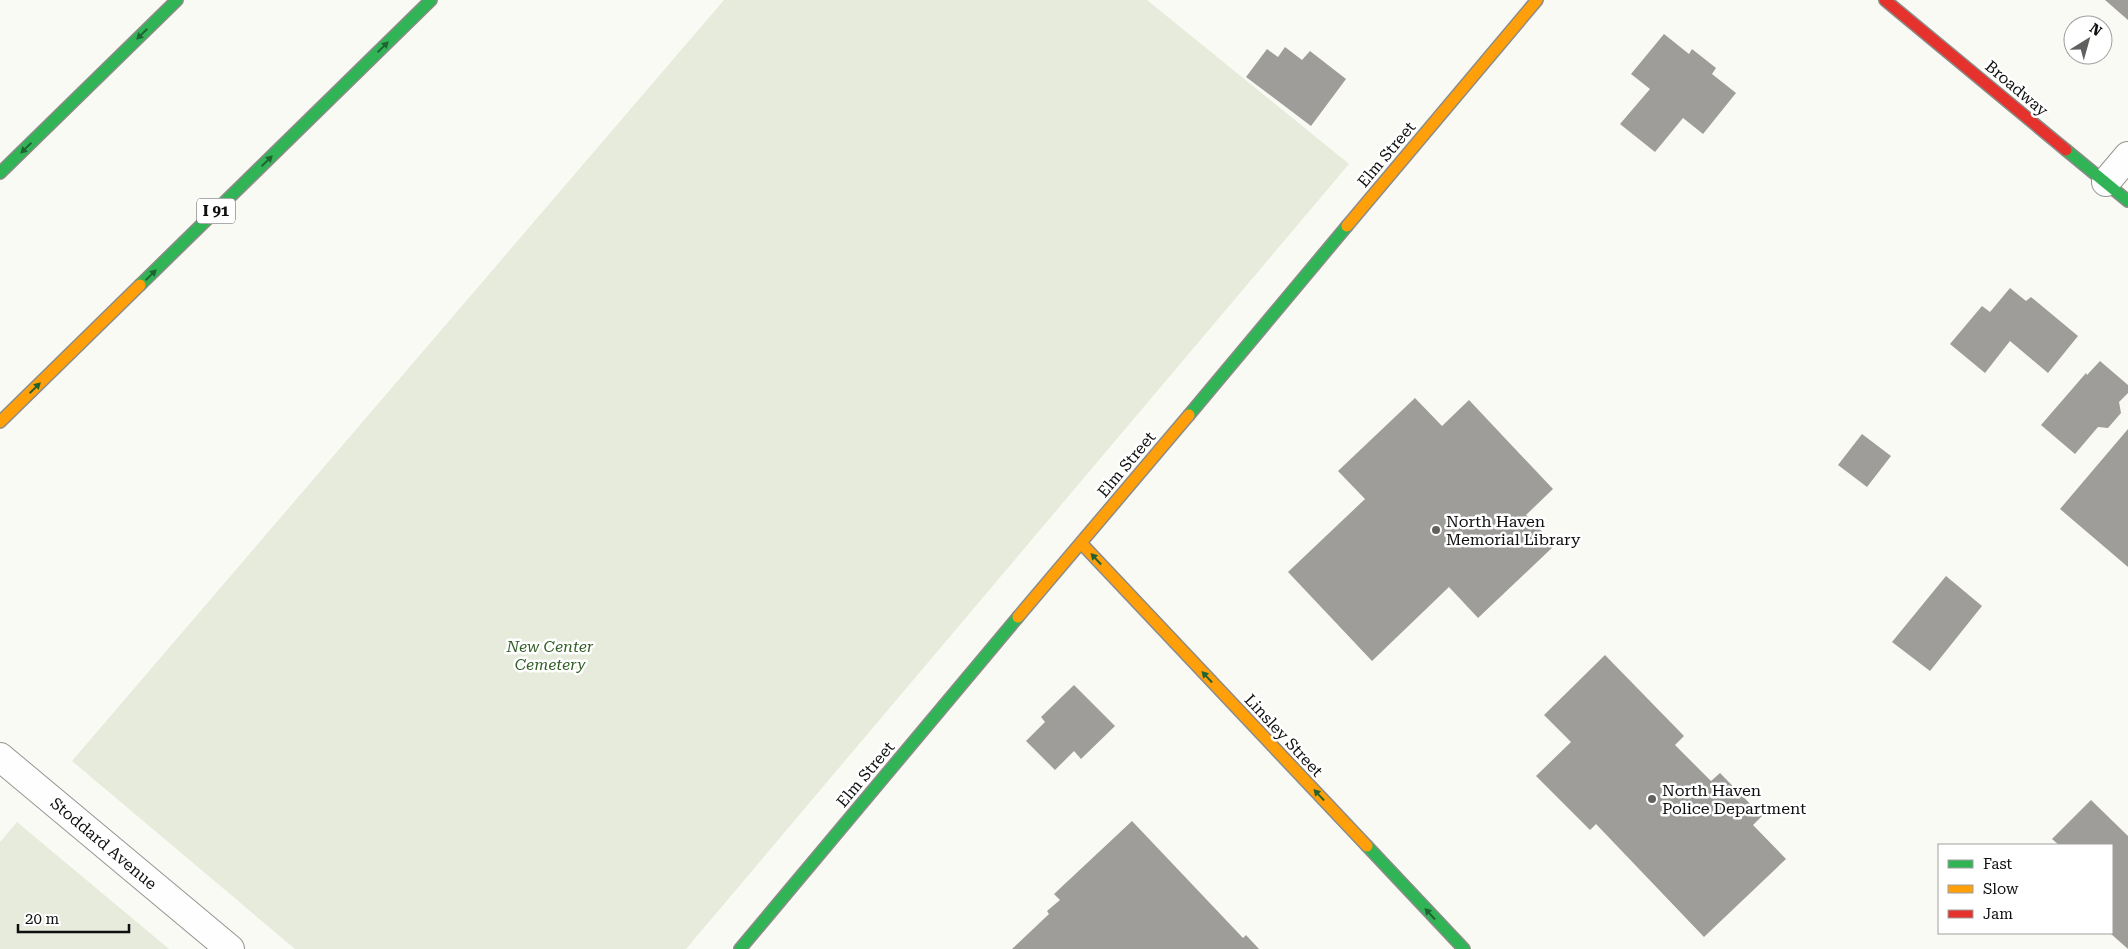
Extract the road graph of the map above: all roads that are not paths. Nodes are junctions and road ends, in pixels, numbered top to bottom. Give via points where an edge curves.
1 (176, 0) edge
2 (431, 0) edge
3 (1537, 0) edge
4 (1886, 0) edge
5 (2128, 156) edge
6 (0, 173) edge
7 (2106, 182) junction
8 (2128, 201) edge
9 (0, 422) edge
10 (1081, 543) junction
11 (0, 757) edge
12 (230, 949) edge
13 (740, 949) edge
14 (1464, 949) edge

1 -> 6 main road
9 -> 2 main road, I 91
3 - 10 main road, Elm Street
4 - 7 main road, Broadway
5 - 7 street
7 - 8 main road, Broadway
10 - 13 main road, Elm Street
14 -> 10 main road, Linsley Street
11 - 12 street, Stoddard Avenue

